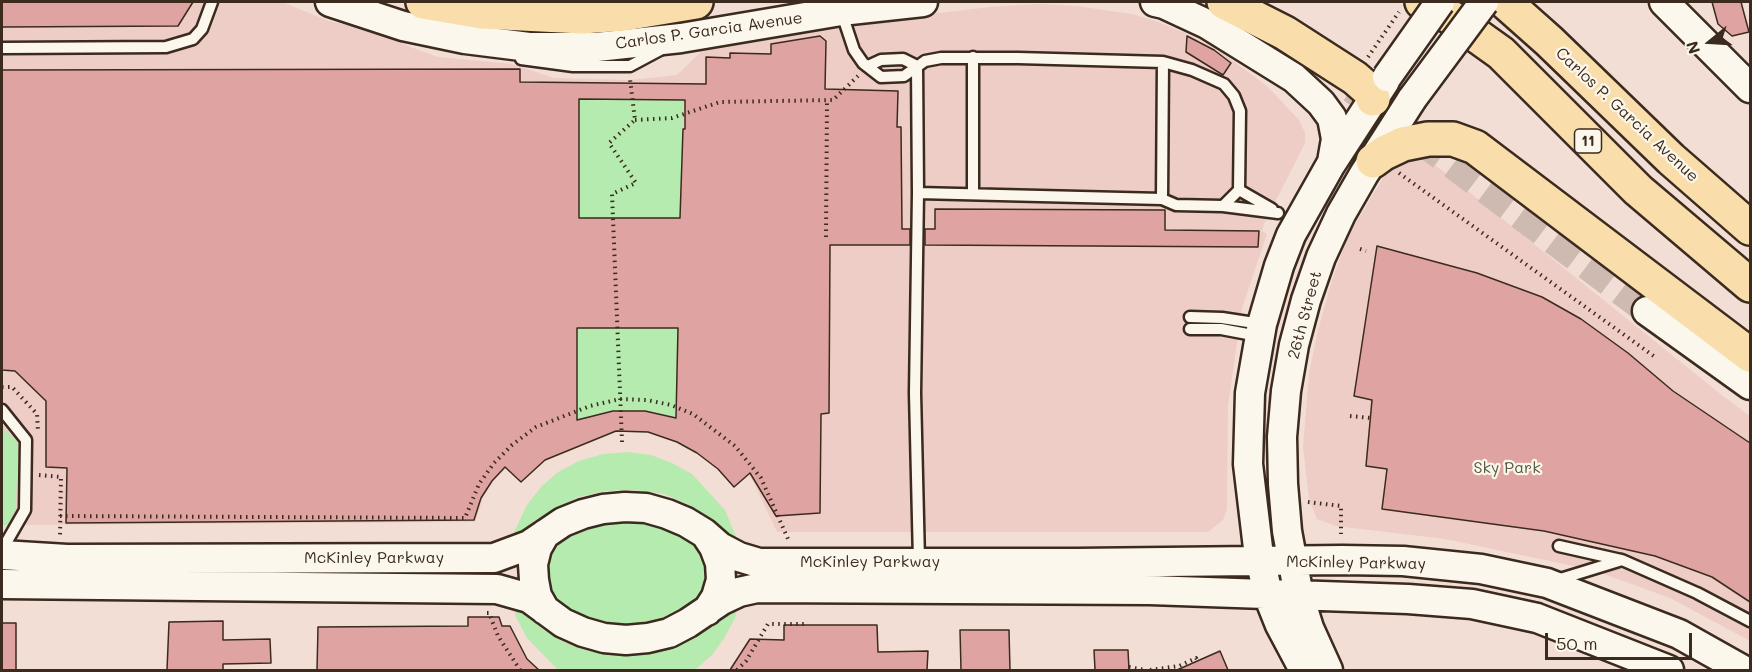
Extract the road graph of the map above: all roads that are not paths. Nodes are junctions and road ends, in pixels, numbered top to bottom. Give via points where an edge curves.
1 (212, 2) edge
2 (330, 2) edge
3 (423, 2) edge
4 (696, 2) edge
5 (872, 2) edge
6 (923, 2) edge
7 (1155, 2) edge
8 (1224, 2) edge
9 (1440, 2) edge
10 (1484, 2) edge
11 (1506, 2) edge
12 (1664, 2) edge
13 (1411, 6) edge
14 (841, 11) junction
15 (681, 38) junction
16 (2, 48) edge
17 (973, 57) junction
18 (514, 58) dead end
19 (1163, 62) junction
20 (868, 66) junction
21 (918, 66) junction
22 (1376, 78) junction
23 (1750, 88) edge
24 (1331, 164) junction
25 (1386, 167) junction
26 (1239, 190) junction
27 (918, 193) junction
28 (973, 193) junction
29 (1162, 199) junction
30 (1223, 206) junction
31 (1288, 217) junction
32 (1750, 228) edge
33 (1750, 285) edge
34 (1647, 311) tunnel mouth
35 (1190, 323) dead end
36 (1261, 330) junction
37 (1750, 355) edge
38 (1750, 385) edge
39 (2, 410) edge
40 (704, 533) junction
41 (545, 534) junction
42 (1559, 546) dead end
43 (2, 550) edge
44 (2, 555) edge
45 (1622, 560) junction
46 (1292, 561) junction
47 (1261, 562) junction
48 (221, 572) junction
49 (312, 572) junction
50 (919, 575) junction
51 (1547, 583) junction
52 (2, 584) edge
53 (1268, 596) junction
54 (1299, 596) junction
55 (545, 610) junction
56 (707, 611) junction
57 (1750, 621) edge
58 (1304, 670) edge
59 (1328, 670) edge
60 (1669, 670) edge
61 (1743, 670) edge

1 - 16 lane via 202,29 193,39 166,47
2 - 15 main road, Carlos P. Garcia Avenue via 413,35 529,47 597,47
3 - 4 main road via 482,12 582,18
5 - 14 main road, Carlos P. Garcia Avenue
6 - 14 main road, Carlos P. Garcia Avenue
7 - 24 main road via 1208,24 1294,78 1314,96 1332,118 1336,140
8 - 22 main road via 1285,33 1371,92
9 - 22 main road, bridge
10 - 25 main road, 26th Street, bridge via 1413,99
11 - 32 main road, Carlos P. Garcia Avenue via 1671,159
12 - 23 main road
13 - 33 main road, 11 via 1452,18 1501,53 1638,190
14 - 15 main road, Carlos P. Garcia Avenue
14 - 20 lane via 854,50
15 - 18 lane via 630,66 573,66
17 - 19 lane
17 - 21 lane via 941,58
17 - 28 lane
19 - 26 lane via 1224,84 1234,96 1240,111
19 - 29 lane
20 - 21 lane via 881,60 903,59
20 - 21 lane via 881,77 904,76
21 - 27 lane
22 - 24 main road
24 - 31 main road
25 - 37 main road via 1383,153 1403,144 1453,139 1475,147
25 - 46 main road, 26th Street via 1341,214 1321,257 1294,345 1282,437
26 - 30 lane
26 - 31 lane
27 - 28 lane
27 - 50 lane via 915,393
28 - 29 lane
29 - 30 lane via 1176,205
30 - 31 lane
31 - 36 main road
34 - 38 main road
35 - 36 lane via 1222,318
36 - 47 main road via 1250,393 1248,464
39 - 43 lane via 26,440 25,510
40 - 41 main road, McKinley Parkway via 667,514 625,507 583,514
40 - 50 main road, McKinley Parkway via 720,547 759,563
40 - 56 main road via 714,547 721,572 716,597
41 - 49 main road, McKinley Parkway via 530,545 494,558
41 - 55 main road via 537,548 533,572 537,596
42 - 45 lane
44 - 48 main road, McKinley Parkway
45 - 51 lane
45 - 57 lane
46 - 47 main road, McKinley Parkway
46 - 51 main road, McKinley Parkway via 1402,561 1481,569
46 - 54 main road, 26th Street
47 - 50 main road, McKinley Parkway
47 - 53 main road
48 - 49 main road, McKinley Parkway
48 - 52 main road, McKinley Parkway
49 - 55 main road, McKinley Parkway via 497,589 529,598
50 - 53 main road, McKinley Parkway
50 - 56 main road, McKinley Parkway via 757,588 739,592
51 - 61 main road, McKinley Parkway via 1679,634
53 - 54 main road, McKinley Parkway
53 - 58 main road
54 - 59 main road, 26th Street
54 - 60 main road, McKinley Parkway via 1472,604 1537,618
55 - 56 main road, McKinley Parkway via 583,632 626,640 669,633

